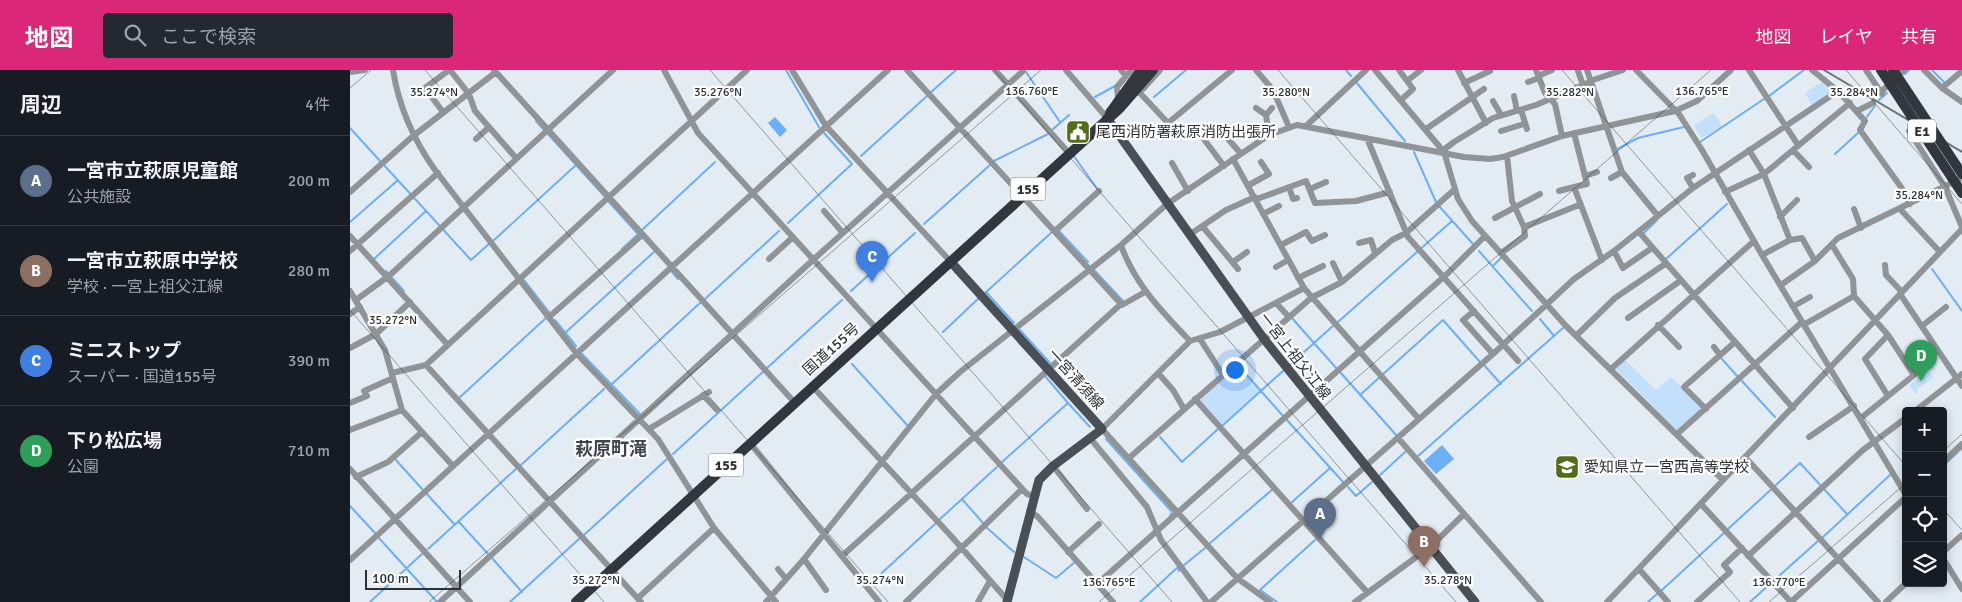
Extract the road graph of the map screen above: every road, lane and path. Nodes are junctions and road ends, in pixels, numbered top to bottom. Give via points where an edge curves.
1 (365, 70) edge
2 (393, 70) edge
3 (450, 70) edge
4 (613, 70) edge
5 (664, 70) edge
6 (747, 70) edge
7 (792, 70) edge
8 (888, 70) edge
9 (907, 70) edge
10 (995, 70) edge
11 (1066, 70) edge
12 (1121, 70) edge
13 (1131, 70) edge
14 (1141, 70) edge
15 (1153, 70) edge
16 (1160, 70) edge
17 (1232, 70) edge
18 (1256, 70) edge
19 (1366, 70) edge
20 (1375, 70) edge
21 (1398, 70) edge
22 (1421, 70) edge
23 (1458, 70) edge
24 (1552, 70) edge
25 (1586, 70) edge
26 (1623, 70) edge
27 (1636, 70) edge
28 (1731, 70) edge
29 (1749, 70) edge
30 (1812, 70) edge
31 (1866, 70) edge
32 (1881, 70) edge
33 (1893, 70) edge
34 (1904, 70) edge
35 (1924, 70) edge
36 (495, 71) edge
37 (1490, 71) edge
38 (1578, 71) edge
39 (1962, 71) edge
40 (350, 72) edge
41 (1023, 72) dead end
42 (1538, 75) edge
43 (1126, 76) junction
44 (1407, 81) junction
45 (1528, 82) dead end
46 (1590, 82) junction
47 (1008, 83) junction
48 (1464, 84) junction
49 (1583, 85) junction
50 (1942, 88) junction
51 (1484, 89) dead end
52 (1838, 91) junction
53 (1134, 92) junction
54 (468, 94) junction
55 (1471, 96) junction
56 (1514, 96) dead end
57 (1118, 98) junction
58 (1550, 98) junction
59 (1401, 100) junction
60 (1493, 100) dead end
61 (1962, 102) edge
62 (1850, 103) junction
63 (1873, 103) dead end
64 (1256, 108) dead end
65 (1272, 108) dead end
66 (1519, 110) junction
67 (1675, 111) junction
68 (444, 112) junction
69 (1858, 112) junction
70 (1501, 115) junction
71 (1266, 116) junction
72 (1107, 118) junction
73 (691, 122) junction
74 (1486, 123) junction
75 (826, 126) junction
76 (1217, 126) dead end
77 (1289, 126) junction
78 (1306, 126) junction
79 (1604, 126) junction
80 (1785, 126) junction
81 (489, 127) junction
82 (959, 127) junction
83 (1426, 129) junction
84 (548, 130) junction
85 (1501, 131) dead end
86 (1909, 131) dead end
87 (1574, 133) junction
88 (1269, 135) junction
89 (413, 136) junction
90 (1562, 136) junction
91 (1203, 138) dead end
92 (1367, 138) junction
93 (476, 139) dead end
94 (1796, 148) junction
95 (1749, 150) junction
96 (1068, 152) junction
97 (1444, 152) junction
98 (1241, 154) junction
99 (1507, 156) junction
100 (516, 158) junction
101 (1233, 159) junction
102 (1261, 162) dead end
103 (1172, 163) dead end
104 (1224, 166) junction
105 (1809, 167) dead end
106 (1597, 172) dead end
107 (1622, 172) junction
108 (438, 173) junction
109 (1715, 173) junction
110 (1764, 174) junction
111 (1962, 174) edge
112 (1693, 175) dead end
113 (1585, 176) junction
114 (1611, 178) dead end
115 (1962, 178) edge
116 (1326, 182) dead end
117 (1249, 185) junction
118 (1288, 187) junction
119 (1574, 187) junction
120 (1945, 187) junction
121 (1694, 188) junction
122 (1310, 189) junction
123 (1455, 189) junction
124 (1099, 191) dead end
125 (1188, 191) junction
126 (1559, 191) dead end
127 (350, 192) edge
128 (1390, 192) junction
129 (1725, 192) junction
130 (753, 193) junction
131 (1962, 193) edge
132 (887, 194) junction
133 (1540, 194) dead end
134 (1022, 195) junction
135 (1256, 198) junction
136 (1297, 198) dead end
137 (609, 199) junction
138 (1797, 200) dead end
139 (1167, 204) junction
140 (1910, 204) junction
141 (1579, 205) junction
142 (1279, 206) dead end
143 (464, 207) junction
144 (1514, 207) junction
145 (1854, 209) dead end
146 (1900, 210) junction
147 (824, 211) dead end
148 (1263, 214) junction
149 (1658, 216) junction
150 (1780, 217) junction
151 (1495, 218) dead end
152 (1203, 227) junction
153 (1524, 227) junction
154 (1861, 228) junction
155 (1962, 228) edge
156 (1054, 231) junction
157 (1639, 232) junction
158 (843, 233) junction
159 (1406, 233) junction
160 (642, 235) junction
161 (1189, 235) junction
162 (1325, 235) dead end
163 (350, 236) edge
164 (793, 236) junction
165 (1486, 236) junction
166 (1790, 240) junction
167 (1754, 241) junction
168 (1359, 243) dead end
169 (358, 245) junction
170 (1121, 245) junction
171 (1281, 245) junction
172 (1832, 245) junction
173 (1652, 248) junction
174 (350, 251) edge
175 (1614, 251) junction
176 (1247, 252) dead end
177 (1375, 252) junction
178 (1940, 252) junction
179 (1502, 253) junction
180 (1762, 255) junction
181 (769, 259) dead end
182 (814, 259) junction
183 (1288, 260) junction
184 (1602, 260) junction
185 (950, 261) junction
186 (1815, 261) junction
187 (1233, 262) junction
188 (1333, 263) dead end
189 (1666, 264) junction
190 (1885, 265) dead end
191 (1276, 266) dead end
192 (1322, 266) dead end
193 (672, 268) junction
194 (1089, 269) junction
195 (1238, 269) dead end
196 (387, 277) junction
197 (1443, 277) junction
198 (1298, 278) junction
199 (519, 279) junction
200 (1680, 281) junction
201 (1342, 282) junction
202 (1781, 284) junction
203 (1304, 288) junction
204 (350, 291) edge
205 (1145, 292) junction
206 (1901, 293) junction
207 (1693, 295) junction
208 (1854, 296) junction
209 (1810, 297) dead end
210 (1311, 298) junction
211 (356, 300) junction
212 (410, 302) junction
213 (1121, 304) junction
214 (1277, 304) junction
215 (1547, 305) junction
216 (1794, 306) junction
217 (360, 307) junction
218 (1946, 307) dead end
219 (1474, 311) junction
220 (350, 314) edge
221 (549, 317) junction
222 (1247, 317) junction
223 (1289, 318) junction
224 (1628, 318) dead end
225 (1876, 321) junction
226 (1803, 323) junction
227 (1658, 325) junction
228 (1922, 326) junction
229 (876, 328) junction
230 (1012, 330) junction
231 (733, 333) junction
232 (376, 334) junction
233 (1577, 335) junction
234 (1888, 335) junction
235 (1200, 339) junction
236 (1264, 340) junction
237 (1190, 341) junction
238 (1735, 342) junction
239 (447, 344) junction
240 (1504, 344) junction
241 (1679, 347) dead end
242 (1714, 347) dead end
243 (350, 348) edge
244 (1359, 352) junction
245 (577, 354) junction
246 (1493, 354) junction
247 (1720, 355) junction
248 (1518, 361) dead end
249 (426, 365) junction
250 (1755, 365) junction
251 (1611, 369) junction
252 (1831, 369) junction
253 (1048, 370) junction
254 (1158, 373) junction
255 (1223, 375) junction
256 (392, 376) junction
257 (1959, 376) edge
258 (812, 386) junction
259 (1962, 386) edge
260 (936, 394) junction
261 (1309, 396) junction
262 (1888, 396) junction
263 (1195, 399) junction
264 (350, 403) edge
265 (795, 403) junction
266 (1854, 406) junction
267 (1920, 407) edge
268 (1793, 408) junction
269 (1184, 409) junction
270 (1706, 409) junction
271 (402, 410) junction
272 (717, 410) dead end
273 (640, 418) junction
274 (1861, 418) junction
275 (1419, 419) junction
276 (1902, 421) edge
277 (649, 429) junction
278 (1102, 429) junction
279 (350, 430) edge
280 (422, 432) junction
281 (489, 434) junction
282 (1677, 434) junction
283 (974, 436) junction
284 (1809, 437) dead end
285 (1090, 438) junction
286 (1398, 438) junction
287 (1875, 442) junction
288 (750, 443) junction
289 (1962, 444) edge
290 (1244, 454) junction
291 (1745, 457) junction
292 (1129, 458) junction
293 (1947, 458) edge
294 (881, 462) junction
295 (453, 466) junction
296 (1053, 466) junction
297 (1365, 466) junction
298 (350, 469) edge
299 (356, 477) junction
300 (1723, 480) junction
301 (1022, 489) junction
302 (1902, 489) edge
303 (910, 493) junction
304 (694, 495) junction
305 (1034, 496) junction
306 (1905, 497) edge
307 (550, 501) junction
308 (1700, 504) junction
309 (1087, 509) dead end
310 (1030, 510) junction
311 (1796, 512) junction
312 (1177, 513) junction
313 (1464, 514) junction
314 (395, 518) junction
315 (1304, 522) junction
316 (1099, 524) dead end
317 (714, 528) junction
318 (1156, 531) junction
319 (824, 534) junction
320 (1962, 535) edge
321 (1430, 547) junction
322 (961, 548) junction
323 (1742, 548) junction
324 (1947, 548) edge
325 (1068, 552) junction
326 (842, 556) junction
327 (1748, 556) junction
328 (1838, 558) junction
329 (804, 559) junction
330 (350, 560) edge
331 (1947, 565) edge
332 (612, 569) junction
333 (778, 569) dead end
334 (1639, 569) junction
335 (1237, 578) junction
336 (786, 579) junction
337 (990, 581) junction
338 (1097, 584) junction
339 (456, 587) junction
340 (1902, 587) edge
341 (1962, 589) edge
342 (826, 590) dead end
343 (1367, 592) junction
344 (772, 595) junction
345 (640, 600) edge
346 (878, 601) edge
347 (440, 602) edge
348 (470, 602) edge
349 (576, 602) edge
350 (766, 602) edge
351 (776, 602) edge
352 (906, 602) edge
353 (978, 602) edge
354 (1008, 602) edge
355 (1113, 602) edge
356 (1206, 602) edge
357 (1211, 602) edge
358 (1270, 602) edge
359 (1355, 602) edge
360 (1475, 602) edge
361 (1541, 602) edge
362 (1607, 602) edge
363 (1668, 602) edge
364 (1697, 602) edge
365 (1791, 602) edge
366 (1878, 602) edge
367 (1886, 602) edge

1 - 40 street
2 - 89 street via 404,115
3 - 54 street
3 - 68 street via 426,88
4 - 84 street
5 - 73 street
6 - 73 street
7 - 75 street
8 - 75 street
9 - 82 street
10 - 47 street
11 - 72 street
12 - 43 street
13 - 43 street
14 - 57 highway, 国道155号 / 155
15 - 53 highway, 国道155号 / 155
16 - 53 street via 1144,89
17 - 53 street via 1168,123 1140,92
18 - 77 street via 1273,90
19 - 78 street
20 - 59 street
21 - 44 street
22 - 44 street
23 - 48 street
24 - 42 street
25 - 46 street
26 - 46 street
27 - 67 street
28 - 67 street via 1697,101
29 - 80 street
30 - 52 street
31 - 34 street via 1882,94 1882,90
32 - 131 highway, E1, bridge
33 - 111 highway, E1, bridge
35 - 50 street
36 - 54 street
36 - 84 street
37 - 48 street
38 - 49 street
39 - 50 street
41 - 47 street
42 - 45 street
42 - 58 street via 1544,92
43 - 57 street via 1117,87
44 - 59 street via 1413,89
46 - 49 street
46 - 79 street
47 - 82 street
47 - 96 street
48 - 55 street
49 - 58 street
50 - 61 street
51 - 55 street
52 - 62 street
52 - 80 street
53 - 72 highway, 国道155号 / 155
54 - 68 street
54 - 81 street
55 - 74 street
55 - 83 street
56 - 66 street
57 - 72 highway, 国道155号 / 155
58 - 66 street
58 - 90 street via 1555,104
59 - 83 street
60 - 70 street
62 - 69 street
62 - 94 street
63 - 69 street
64 - 71 street
65 - 71 street
66 - 70 street
66 - 85 street via 1526,126
67 - 79 street
67 - 109 street
68 - 89 street
69 - 140 street via 1865,121 1860,130
70 - 74 street
71 - 88 street
72 - 96 highway, 国道155号 / 155
72 - 139 main road, 一宮上祖父江線
73 - 130 street
73 - 137 street
74 - 97 street via 1454,142
75 - 130 street
75 - 132 street
76 - 98 street
77 - 78 street
77 - 88 street
78 - 92 street
79 - 87 street
79 - 107 street
80 - 94 street
80 - 95 street
81 - 93 street
81 - 100 street
82 - 132 street
82 - 134 street
83 - 97 street
84 - 100 street
84 - 137 street
86 - 120 street
87 - 90 street
87 - 113 street
88 - 98 street
89 - 108 street
89 - 127 street
90 - 99 street
91 - 104 street
92 - 97 street
92 - 128 street
94 - 105 street
94 - 110 street
95 - 109 street
95 - 110 street
96 - 134 highway, 国道155号 / 155
97 - 99 street via 1490,159
97 - 123 street
98 - 101 street
99 - 144 street via 1509,189
100 - 143 street
101 - 104 street
101 - 117 street
102 - 117 street via 1268,174
103 - 125 street
104 - 125 street
106 - 113 street
107 - 114 street
107 - 149 street
108 - 143 street
108 - 169 street
109 - 121 street
109 - 129 street
110 - 129 street
110 - 150 street
112 - 121 street via 1688,178
113 - 119 street via 1587,184
115 - 120 street
116 - 122 street
117 - 135 street
118 - 122 street via 1306,181
118 - 135 street
118 - 136 street via 1293,199
119 - 126 street
119 - 141 street
120 - 140 street
120 - 155 street
121 - 149 street
122 - 128 street via 1315,203 1326,204 1356,201
123 - 159 street
123 - 165 street via 1463,206
124 - 156 street
125 - 139 street
128 - 159 street
129 - 167 street
130 - 164 street
130 - 193 street
132 - 158 street
132 - 185 street
133 - 144 street
134 - 156 street
134 - 185 highway, 国道155号 / 155
135 - 148 street
135 - 152 street via 1226,210
137 - 160 street
137 - 199 street
138 - 150 street
139 - 161 main road, 一宮上祖父江線
139 - 170 street
140 - 146 street
141 - 153 street
141 - 184 street
142 - 148 street
143 - 196 street
143 - 199 street
144 - 151 street
144 - 153 street
145 - 154 street
146 - 154 street
146 - 178 street
147 - 158 street
148 - 171 street
149 - 157 street
150 - 166 street
152 - 161 street
152 - 187 street
153 - 179 street via 1525,236
154 - 172 street via 1838,238
155 - 178 street
156 - 194 street
157 - 173 street
157 - 175 street
158 - 182 street
159 - 177 street
159 - 197 street
160 - 193 street
160 - 221 street
161 - 222 main road, 一宮上祖父江線
162 - 171 street via 1312,241 1306,232
163 - 169 street
164 - 181 street
164 - 182 street
165 - 179 street
165 - 197 street
166 - 180 street
166 - 186 street via 1802,238
167 - 180 street
167 - 207 street
168 - 177 street via 1371,240
169 - 174 street
169 - 196 street
170 - 194 street
170 - 205 street
171 - 183 street
172 - 186 street
172 - 208 street via 1853,279
173 - 175 street via 1623,268
173 - 189 street
175 - 184 street
176 - 187 street
177 - 201 street
178 - 206 street
179 - 215 street
180 - 202 street
182 - 229 street
182 - 231 street
183 - 191 street
183 - 198 street
184 - 215 street via 1574,279
185 - 229 highway, 国道155号 / 155
185 - 230 main road, 一宮清須線
186 - 202 street
187 - 195 street
188 - 201 street
189 - 200 street
189 - 233 street via 1615,298
190 - 206 street via 1886,275
192 - 198 street
193 - 231 street
193 - 245 street
194 - 213 street
194 - 230 street
196 - 211 street
196 - 212 street
197 - 219 street
197 - 244 street
198 - 203 street
199 - 221 street
199 - 239 street
200 - 207 street
200 - 224 street
201 - 210 street
202 - 216 street
203 - 210 street
203 - 214 street
204 - 211 street
205 - 213 street
205 - 237 street
206 - 225 street
206 - 228 street
207 - 227 street
207 - 238 street
208 - 225 street
208 - 226 street
209 - 216 street
210 - 223 street
210 - 244 street
211 - 217 street
212 - 232 street
212 - 239 street
213 - 253 street
214 - 222 street
214 - 223 street
215 - 233 street
215 - 240 street
216 - 226 street
217 - 220 street
217 - 232 street
218 - 228 street
219 - 240 street
219 - 246 street via 1463,320
221 - 245 street
222 - 235 street
222 - 236 main road, 一宮上祖父江線
223 - 236 street
225 - 234 street
225 - 252 street
226 - 250 street
226 - 252 street
227 - 241 street
227 - 251 street
228 - 257 street
229 - 258 highway, 国道155号 / 155
229 - 260 street
230 - 253 main road, 一宮清須線
230 - 260 street
231 - 265 street
231 - 273 street
232 - 243 street
232 - 256 street via 385,350
233 - 251 street
234 - 262 street via 1866,359
234 - 262 street via 1914,375
235 - 237 street
235 - 255 street
236 - 255 street
236 - 261 main road, 一宮上祖父江線
237 - 254 street
238 - 247 street
238 - 250 street
239 - 249 street
240 - 246 street
240 - 248 street
242 - 247 street
244 - 261 street
244 - 275 street
245 - 273 street
245 - 281 street
246 - 275 street
247 - 270 street via 1684,387
249 - 256 street
249 - 281 street
250 - 268 street
250 - 270 street
251 - 282 street
252 - 266 street
252 - 268 street
253 - 278 main road, 一宮清須線
253 - 283 street
254 - 269 street
254 - 278 street
255 - 263 street
256 - 264 street via 364,391 367,396
256 - 271 street
257 - 259 street
257 - 267 street
258 - 265 highway, 国道155号 / 155
258 - 294 street
260 - 283 street
260 - 294 street
261 - 290 street
261 - 297 main road, 一宮上祖父江線
262 - 274 street
263 - 269 street
263 - 290 street
265 - 288 highway, 国道155号 / 155
266 - 274 street
266 - 284 street
268 - 291 street
269 - 292 street
270 - 282 street
271 - 279 street
271 - 280 street
272 - 277 street via 706,393
273 - 277 street
273 - 307 street
274 - 287 street
275 - 286 street
276 - 287 street
277 - 304 street
278 - 285 main road, 一宮清須線
278 - 292 street
280 - 295 street
280 - 299 street via 388,462
281 - 295 street
281 - 307 street
282 - 300 street
283 - 301 street
283 - 303 street
285 - 296 main road, 一宮清須線
285 - 318 street via 1147,506
286 - 297 street
286 - 313 street
287 - 302 street
287 - 311 street
288 - 304 highway, 国道155号 / 155
288 - 319 street
289 - 293 street
290 - 312 street
290 - 315 street
291 - 300 street
291 - 311 street
292 - 312 street
294 - 303 street
294 - 319 street
295 - 314 street
296 - 305 main road, 一宮清須線 via 1039,480
296 - 309 street
297 - 315 street
297 - 321 main road, 一宮上祖父江線
298 - 299 street
299 - 314 street
300 - 308 street
301 - 305 street
301 - 322 street
303 - 322 street
303 - 326 street
304 - 317 street
304 - 332 highway, 国道155号 / 155
305 - 310 main road, 一宮清須線
306 - 328 street
307 - 332 street
307 - 339 street
308 - 323 street
308 - 334 street
310 - 325 street
310 - 354 main road, 一宮清須線
311 - 327 street
311 - 328 street
312 - 318 street
312 - 335 street
313 - 321 street
313 - 361 street
314 - 330 street
314 - 339 street
315 - 335 street
315 - 343 street
316 - 325 street
317 - 344 street
317 - 345 street
318 - 338 street
318 - 356 street
319 - 326 street
319 - 329 street
320 - 324 street
321 - 343 street
321 - 360 main road, 一宮上祖父江線
322 - 337 street
322 - 352 street
323 - 327 street
323 - 364 street via 1724,565 1730,572
325 - 338 street
326 - 346 street
327 - 365 street
328 - 365 street
328 - 366 street
329 - 336 street
329 - 342 street
331 - 341 street
332 - 345 street
332 - 349 highway, 国道155号 / 155
333 - 336 street
334 - 362 street
334 - 363 street
335 - 357 street
335 - 358 street
336 - 344 street
337 - 353 street
337 - 354 street
338 - 355 street
339 - 347 street
339 - 348 street
340 - 367 street
343 - 359 street
344 - 350 street
344 - 351 street

